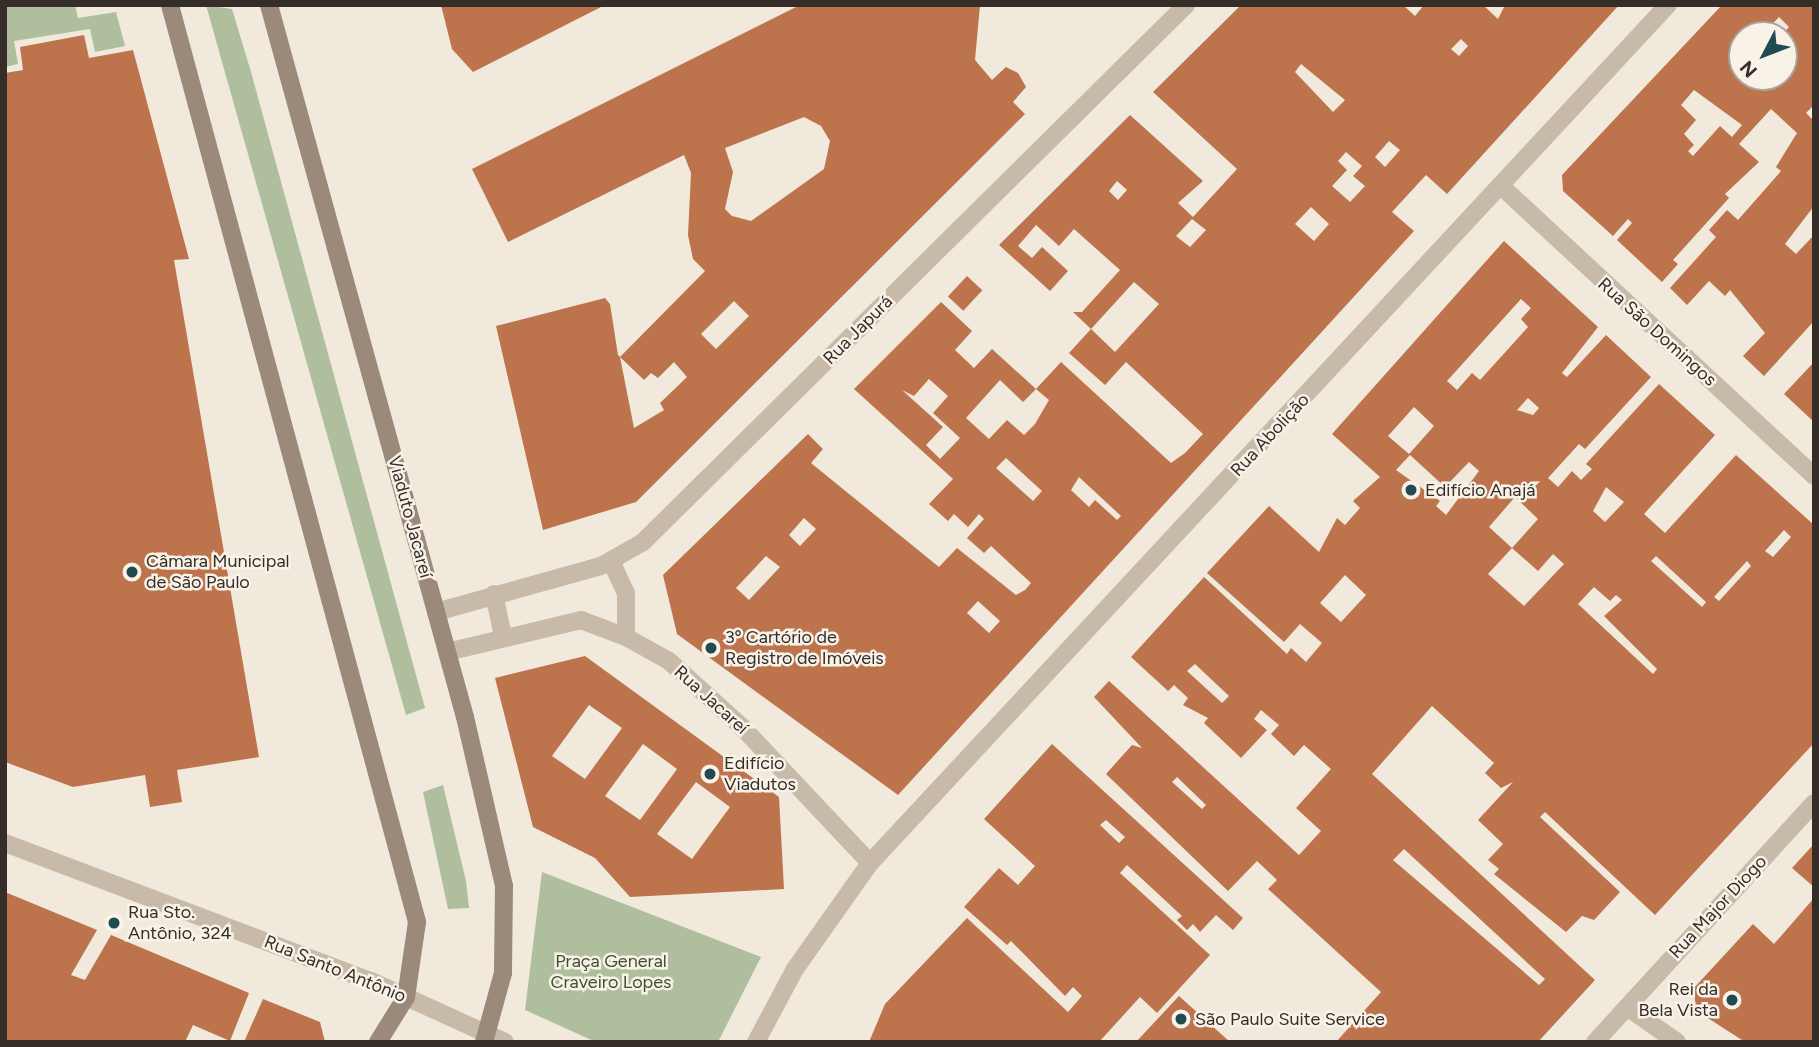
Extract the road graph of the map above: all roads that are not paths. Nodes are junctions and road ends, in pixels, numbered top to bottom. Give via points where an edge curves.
1 (170, 5) edge
2 (270, 5) edge
3 (1186, 5) edge
4 (1668, 5) edge
5 (1502, 187) junction
6 (1814, 476) edge
7 (611, 561) junction
8 (494, 594) junction
9 (436, 612) junction
10 (503, 636) junction
11 (626, 637) junction
12 (447, 652) junction
13 (1814, 803) edge
14 (5, 843) edge
15 (870, 863) junction
16 (406, 997) junction
17 (1627, 1007) junction
18 (486, 1038) edge
19 (378, 1042) edge
20 (505, 1042) edge
21 (756, 1042) edge
22 (1595, 1042) edge
23 (1677, 1042) edge

1 - 16 main road via 417,922
2 - 9 main road, Viaduto Jacareí
3 - 7 street, Rua Japurá via 643,542
4 - 5 street, Rua Abolição
5 - 6 street, Rua São Domingos
5 - 15 street, Rua Abolição
7 - 8 street, Rua Japurá
7 - 11 street via 626,593
8 - 9 street, Rua Japurá
8 - 10 street
9 - 12 main road, Viaduto Jacareí
10 - 11 street via 581,621
10 - 12 street
11 - 15 street, Rua Jacareí via 668,661 742,727
12 - 18 main road, Viaduto Jacareí via 504,886 503,973
13 - 17 street, Rua Major Diogo
14 - 16 street, Rua Santo Antônio
15 - 21 street via 819,931
16 - 18 street, Rua Santo Antônio
16 - 19 main road
17 - 22 street, Rua Major Diogo
17 - 23 street
18 - 20 street, Rua Santo Antônio

